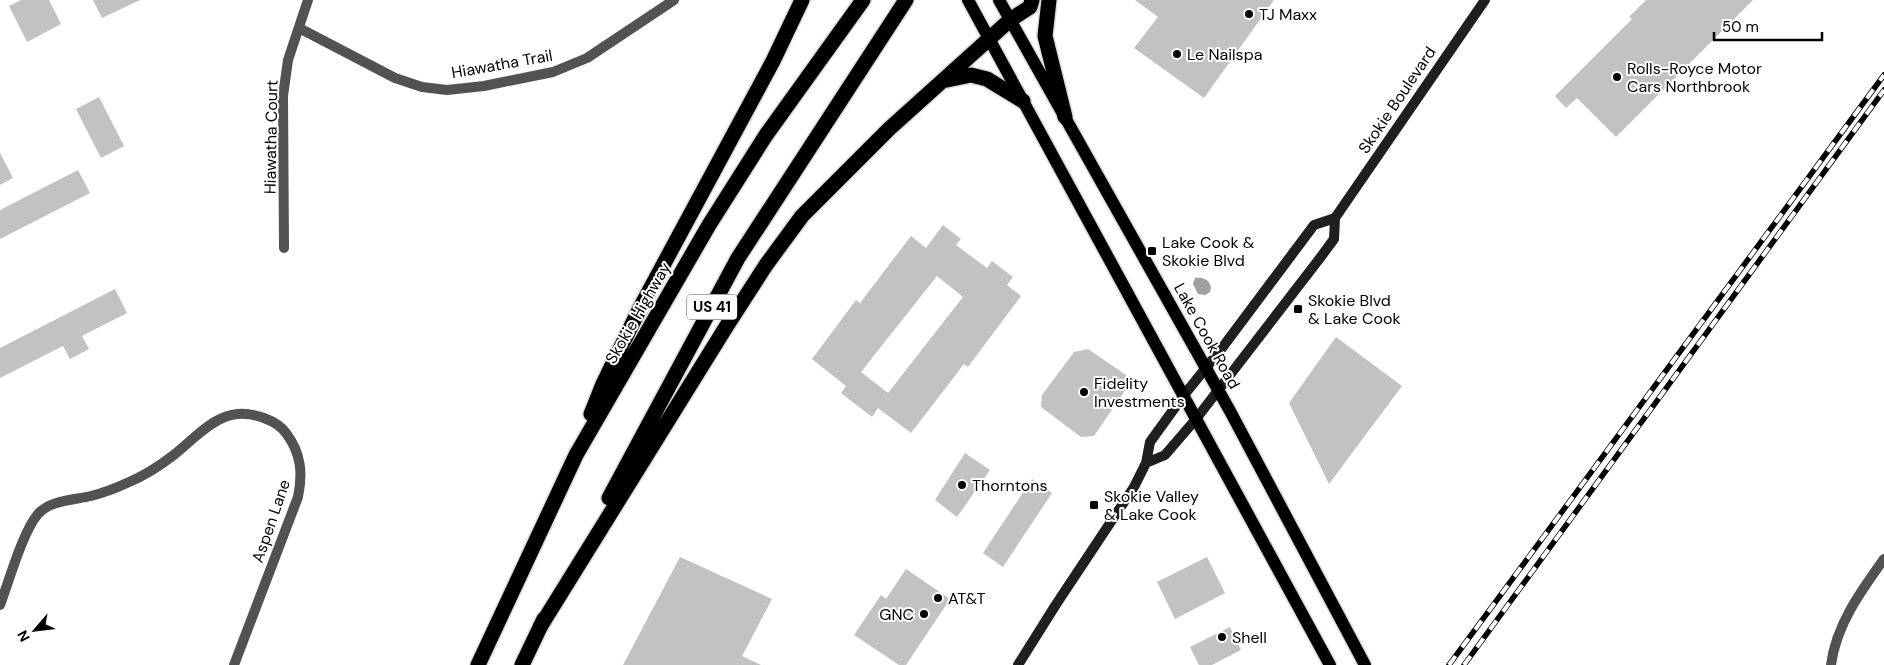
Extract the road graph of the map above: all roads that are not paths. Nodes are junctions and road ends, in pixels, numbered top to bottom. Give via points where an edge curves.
1 (308, 0) edge
2 (674, 0) edge
3 (802, 0) edge
4 (863, 0) edge
5 (906, 0) edge
6 (968, 0) edge
7 (999, 0) edge
8 (1032, 0) edge
9 (1049, 0) edge
10 (1485, 0) edge
11 (1010, 20) junction
12 (299, 28) junction
13 (990, 40) junction
14 (945, 80) junction
15 (1024, 101) junction
16 (1065, 117) junction
17 (1335, 218) junction
18 (284, 248) dead end
19 (1206, 368) junction
20 (1218, 390) junction
21 (1184, 395) junction
22 (1196, 419) junction
23 (576, 455) junction
24 (1146, 463) junction
25 (1884, 559) edge
26 (0, 604) edge
27 (540, 627) junction
28 (234, 665) edge
29 (478, 665) edge
30 (522, 665) edge
31 (1018, 665) edge
32 (1330, 665) edge
33 (1365, 665) edge
34 (1831, 665) edge

1 - 12 street, Hiawatha Court
2 - 12 street, Hiawatha Trail via 587,58 553,72 447,90 395,78
3 - 23 highway via 773,61 640,308 603,384
4 - 23 highway, Skokie Highway / US 41 via 766,135 714,217
5 - 27 highway, US 41 via 738,258
6 - 13 main road
7 - 11 main road, Lake Cook Road
8 - 11 highway via 1030,7
9 - 16 highway via 1044,36
10 - 17 main road, Skokie Boulevard
11 - 13 highway
11 - 16 main road, Lake Cook Road
12 - 18 street, Hiawatha Court via 288,60 283,96
13 - 14 highway
13 - 15 main road
14 - 15 highway via 970,75 987,79
14 - 27 highway via 809,209 766,265
15 - 21 main road
16 - 19 main road, Lake Cook Road
17 - 19 main road via 1314,225
17 - 20 main road, Skokie Boulevard via 1334,239
19 - 20 main road, Lake Cook Road
19 - 21 main road
20 - 22 main road, Skokie Boulevard
20 - 33 main road, Lake Cook Road
21 - 22 main road
21 - 24 main road via 1150,442
22 - 24 main road, Skokie Boulevard via 1165,455
22 - 32 main road
23 - 29 highway, Skokie Highway / US 41
24 - 31 main road via 1134,487
25 - 34 street via 1863,587 1843,624
26 - 28 street, Aspen Lane via 29,526 39,512 54,503 128,483 153,470 222,418 255,415 285,431 297,450 302,480
27 - 30 highway, US 41

